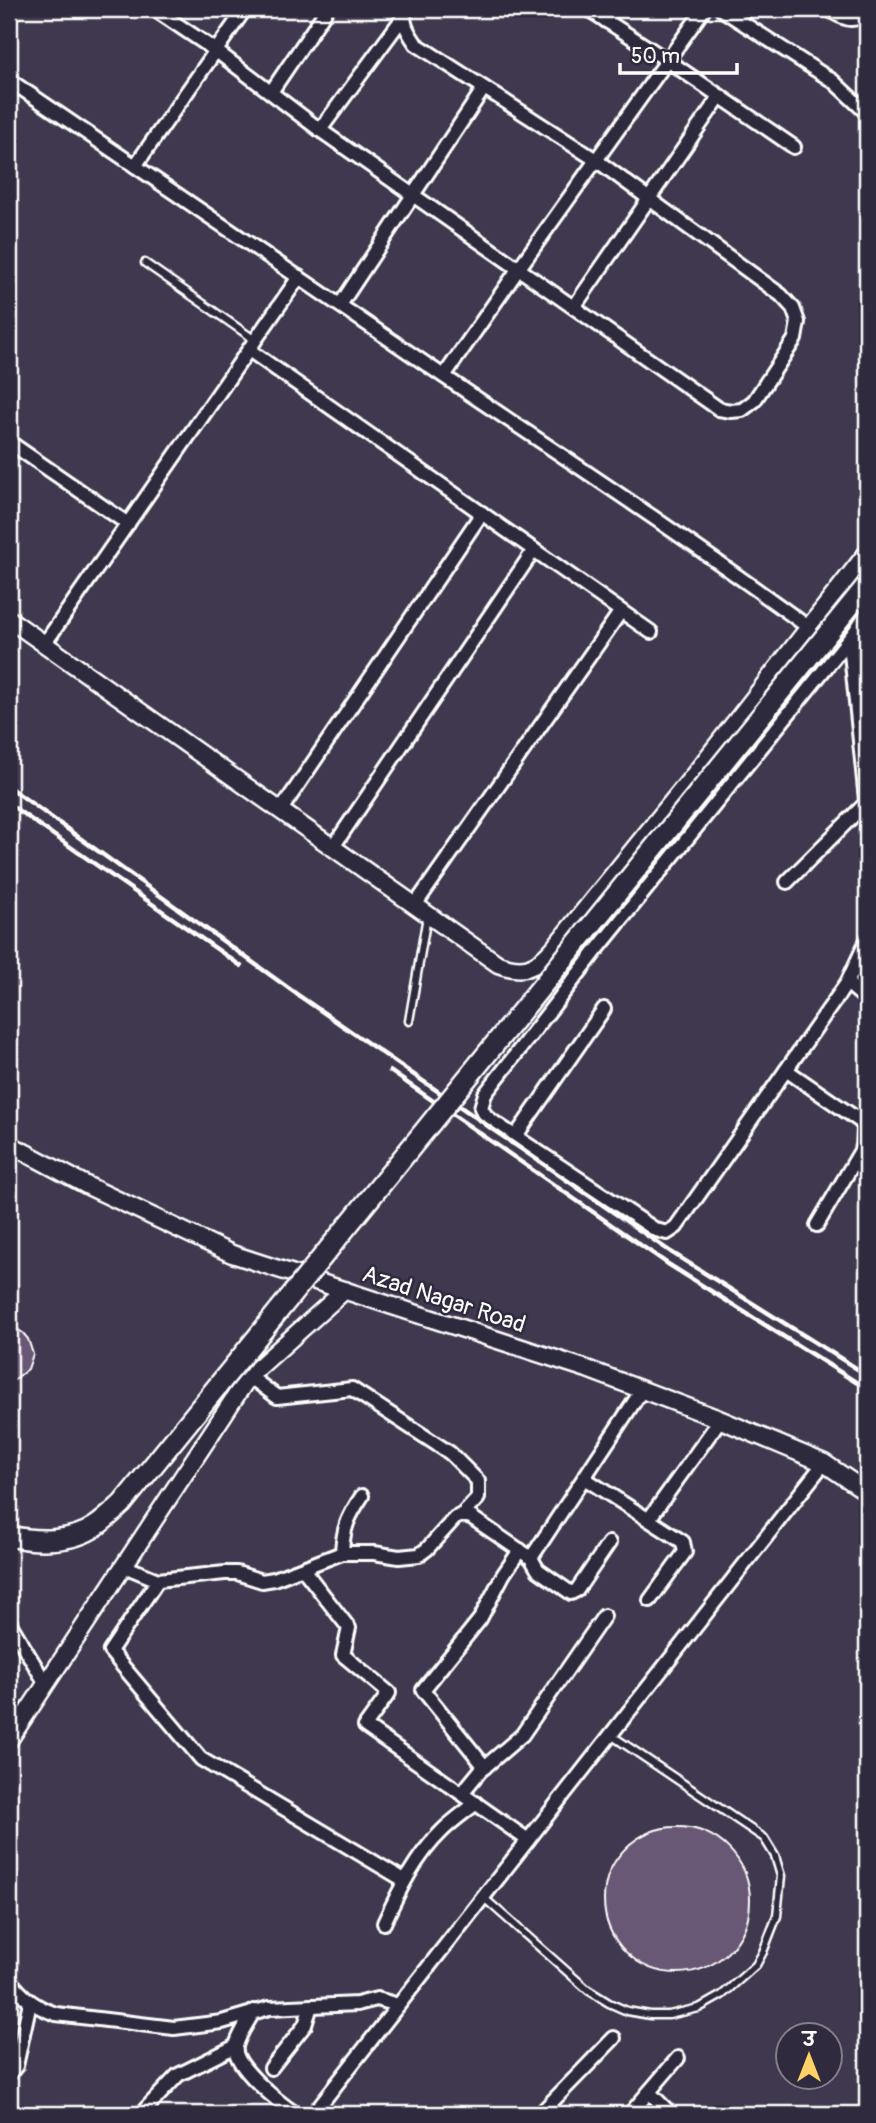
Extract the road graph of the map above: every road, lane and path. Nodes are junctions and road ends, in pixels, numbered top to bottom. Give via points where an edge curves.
1 (154, 9) edge
2 (245, 9) edge
3 (327, 9) edge
4 (588, 9) edge
5 (614, 9) edge
6 (704, 9) edge
7 (721, 9) edge
8 (828, 9) edge
9 (404, 12) edge
10 (867, 13) edge
11 (606, 20) junction
12 (215, 50) junction
13 (667, 60) junction
14 (9, 80) edge
15 (484, 88) junction
16 (271, 92) junction
17 (720, 96) junction
18 (867, 113) edge
19 (320, 130) junction
20 (794, 147) dead end
21 (596, 160) junction
22 (135, 166) junction
23 (414, 195) junction
24 (649, 199) junction
25 (145, 264) dead end
26 (519, 268) junction
27 (299, 277) junction
28 (340, 305) junction
29 (574, 307) junction
30 (252, 345) junction
31 (444, 376) junction
32 (9, 442) edge
33 (482, 513) junction
34 (128, 524) junction
35 (534, 550) junction
36 (867, 553) edge
37 (867, 585) edge
38 (621, 611) junction
39 (867, 613) edge
40 (9, 619) edge
41 (808, 627) junction
42 (651, 632) dead end
43 (853, 633) junction
44 (45, 643) junction
45 (867, 802) edge
46 (281, 810) junction
47 (867, 810) edge
48 (333, 847) junction
49 (787, 882) dead end
50 (421, 909) junction
51 (867, 940) edge
52 (847, 982) junction
53 (867, 1000) edge
54 (604, 1009) dead end
55 (409, 1021) dead end
56 (786, 1070) junction
57 (515, 1137) junction
58 (9, 1144) edge
59 (817, 1226) dead end
60 (345, 1290) junction
61 (250, 1376) junction
62 (642, 1390) junction
63 (720, 1420) junction
64 (824, 1463) junction
65 (584, 1478) junction
66 (867, 1492) edge
67 (362, 1496) dead end
68 (462, 1515) junction
69 (649, 1519) junction
70 (9, 1536) edge
71 (609, 1543) dead end
72 (342, 1553) junction
73 (526, 1554) junction
74 (124, 1566) junction
75 (303, 1569) junction
76 (158, 1580) junction
77 (650, 1600) dead end
78 (604, 1616) dead end
79 (9, 1622) edge
80 (46, 1684) junction
81 (611, 1735) junction
82 (9, 1740) edge
83 (485, 1767) junction
84 (462, 1793) junction
85 (477, 1803) junction
86 (528, 1840) junction
87 (404, 1880) junction
88 (483, 1897) junction
89 (384, 1923) dead end
90 (9, 1979) edge
91 (30, 2002) junction
92 (311, 2006) junction
93 (398, 2006) junction
94 (254, 2011) junction
95 (614, 2038) dead end
96 (236, 2046) junction
97 (678, 2058) dead end
98 (271, 2068) dead end
99 (9, 2074) edge
100 (649, 2092) junction
101 (141, 2114) edge
102 (296, 2114) edge
103 (313, 2114) edge
104 (540, 2114) edge
105 (630, 2114) edge
106 (671, 2114) edge

1 - 12 street
2 - 12 street
3 - 16 street
4 - 11 street
5 - 11 street
6 - 13 street
7 - 18 street via 833,81
8 - 10 street via 848,20
9 - 15 street via 406,29 416,44
9 - 19 street
11 - 13 street
12 - 16 street
12 - 22 street
13 - 17 street
13 - 21 street
14 - 22 street
15 - 21 street
15 - 23 street
16 - 19 street
17 - 20 street
17 - 24 street
19 - 23 street
21 - 24 street
21 - 26 street
22 - 27 street
23 - 26 street
23 - 28 street
24 - 29 street
24 - 29 street via 793,308 798,322 795,339 754,401 742,410 719,409
25 - 30 lane
26 - 29 street
26 - 31 street
27 - 28 street
27 - 30 street
28 - 31 street
30 - 33 street
30 - 34 street
31 - 41 street
32 - 34 street
33 - 35 street
33 - 46 street
34 - 44 street
35 - 38 street
35 - 48 street
36 - 41 street
37 - 70 main road, bridge via 122,1504 94,1528 64,1539
38 - 42 street
38 - 50 street
39 - 43 street
40 - 44 street
41 - 50 street via 542,961 514,970 498,964
43 - 45 street via 851,653
43 - 57 street via 485,1094 481,1108 486,1116
44 - 46 street
45 - 47 street
45 - 49 street
46 - 48 street
48 - 50 street
50 - 55 lane
51 - 52 street
52 - 53 street
52 - 56 street
54 - 57 street
56 - 57 street via 676,1227 667,1233
56 - 59 street via 864,1127 863,1147
58 - 60 street, Azad Nagar Road via 232,1254
60 - 61 street
60 - 62 street, Azad Nagar Road
61 - 68 street via 277,1397 352,1389 450,1453 478,1481 478,1499
61 - 74 street
62 - 63 street, Azad Nagar Road
62 - 65 street
63 - 64 street, Azad Nagar Road
63 - 69 street
64 - 66 street, Azad Nagar Road
64 - 81 street
65 - 69 street
65 - 73 street
67 - 72 street via 346,1522
68 - 72 street via 419,1555
68 - 73 street
69 - 77 street via 685,1547
71 - 73 street via 574,1593 546,1577
72 - 75 street
73 - 83 street via 503,1575 480,1619 423,1690
74 - 76 street
74 - 80 street
75 - 76 street via 262,1581 237,1573
75 - 84 street via 349,1628 344,1655 388,1693 365,1726
76 - 87 street via 110,1651 201,1759
78 - 83 street via 523,1735
79 - 80 street
80 - 82 street
81 - 86 street
81 - 88 lane via 764,1839 775,1856 781,1876 777,1916 755,1965 722,1995 699,2008 669,2015 627,2011 588,1990
83 - 84 street
84 - 85 street
85 - 86 street
85 - 87 street via 442,1830
86 - 88 street
87 - 89 street
88 - 93 street
90 - 91 street
91 - 94 street via 56,2014 174,2028 222,2022
91 - 99 street via 16,2066
92 - 93 street via 377,1999
92 - 94 street
92 - 98 street via 305,2025
93 - 103 street
94 - 96 street
95 - 104 street
96 - 101 street via 178,2075
96 - 102 street via 246,2070
97 - 100 street
100 - 105 street
100 - 106 street

